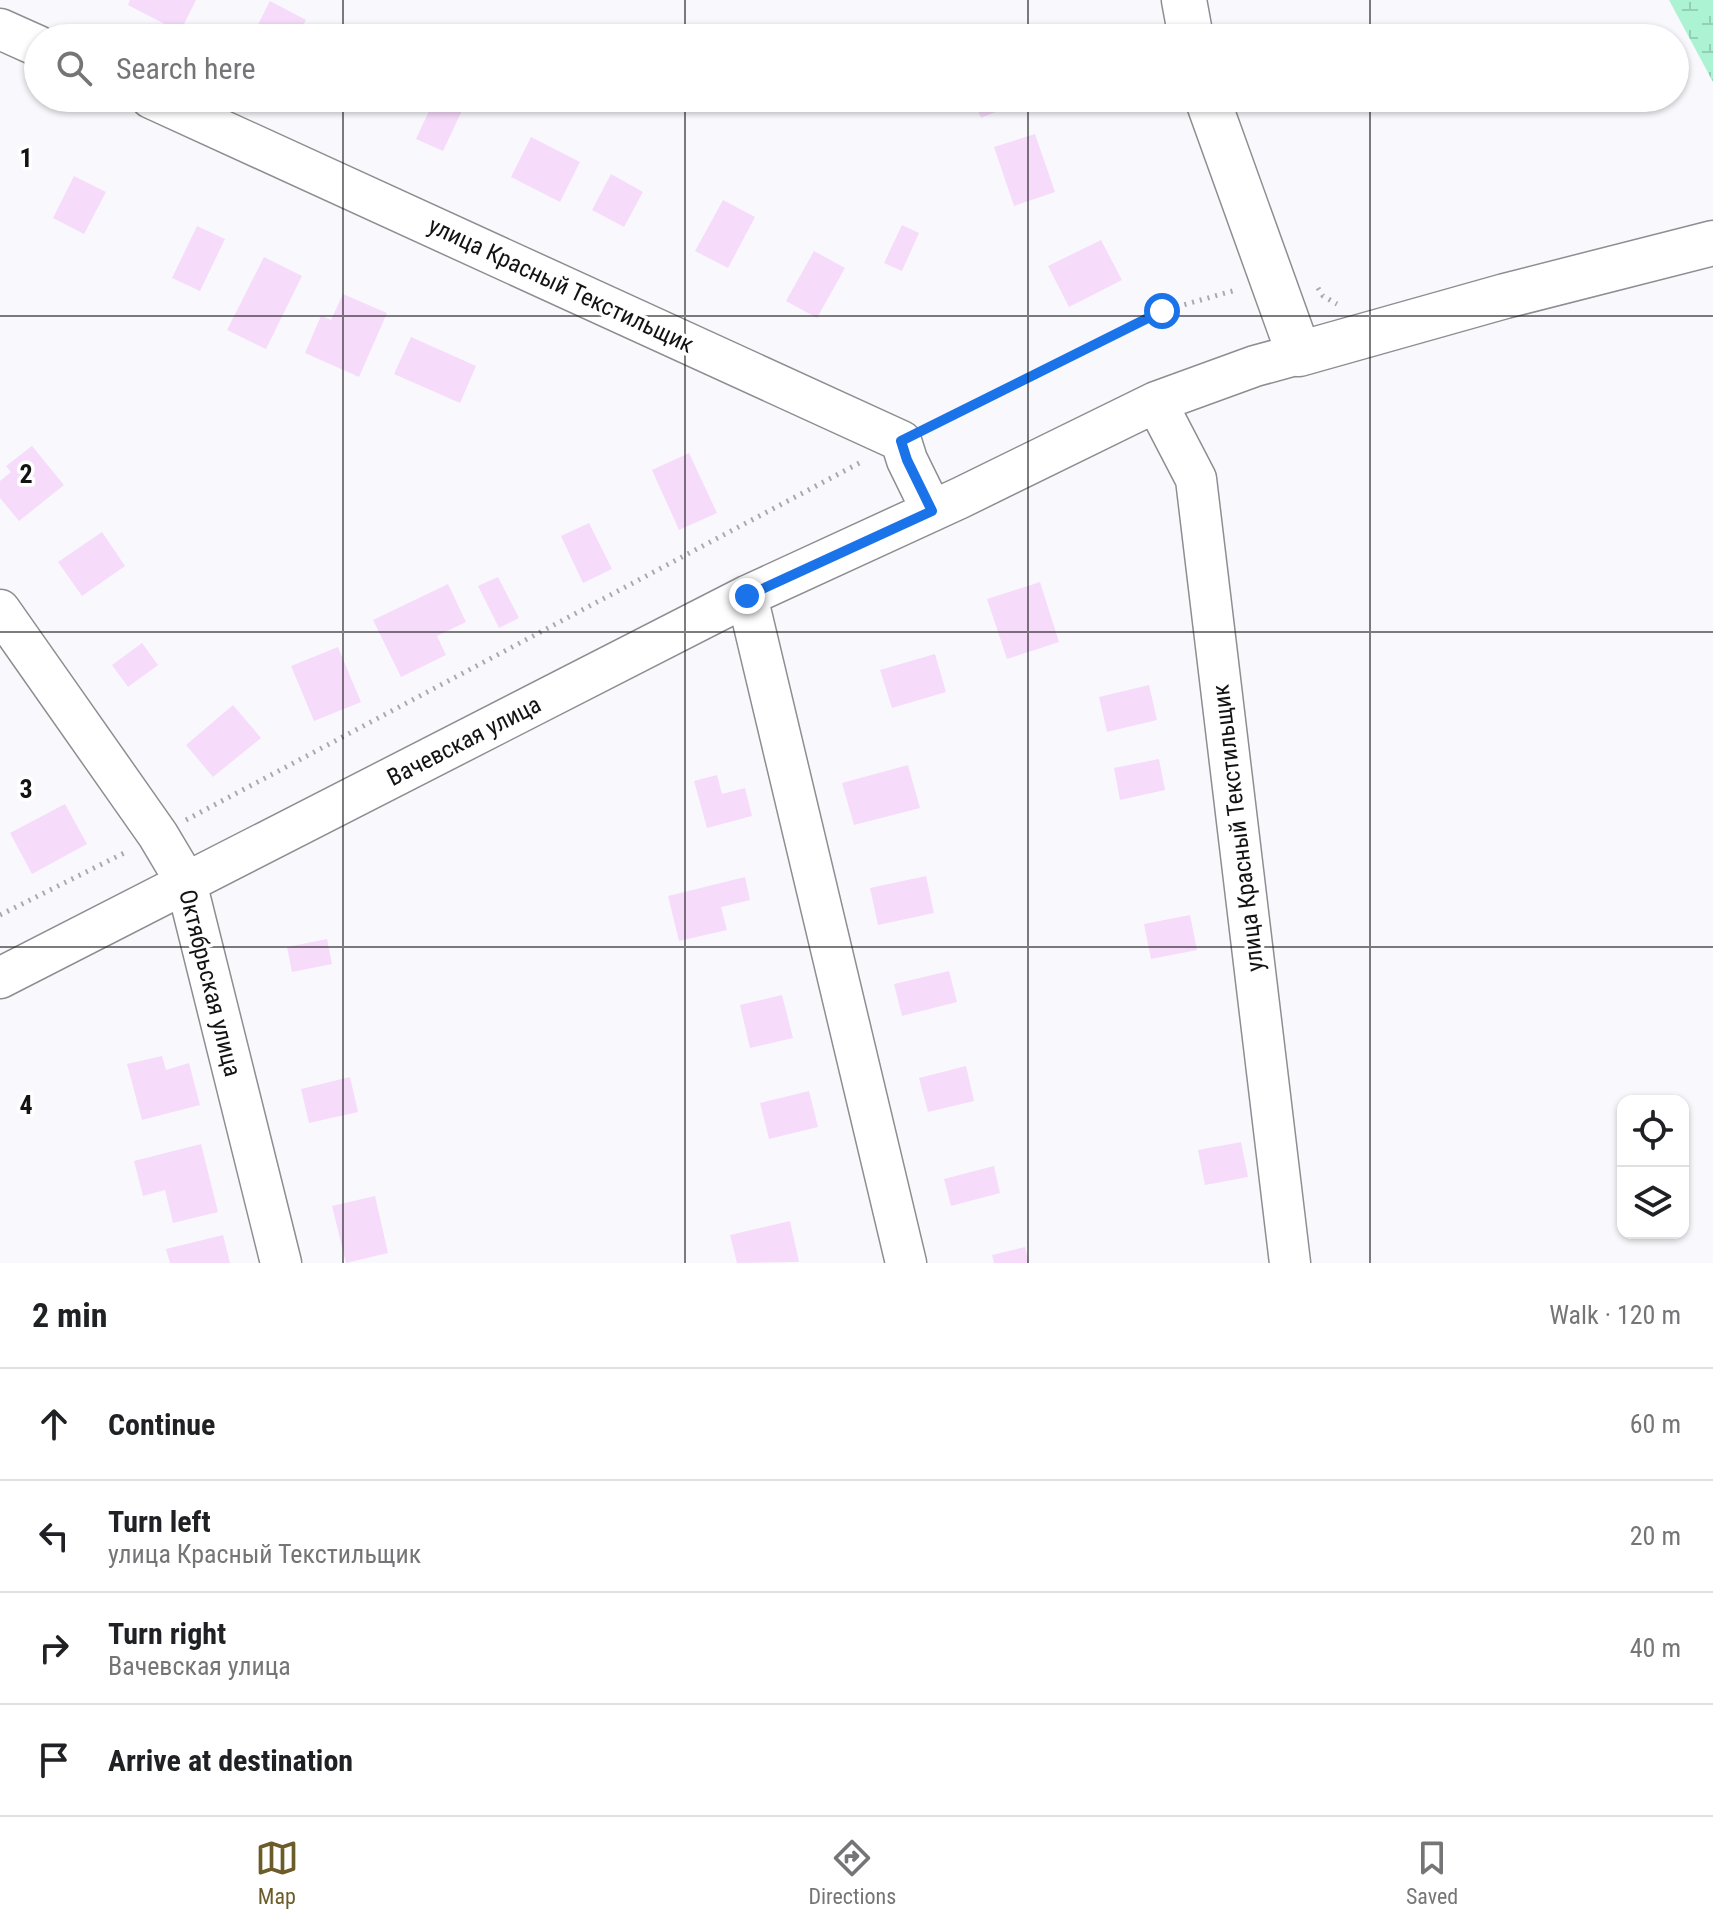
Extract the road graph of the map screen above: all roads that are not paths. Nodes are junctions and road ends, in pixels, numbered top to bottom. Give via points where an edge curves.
1 (1184, 0) edge
2 (1188, 24) edge
3 (0, 29) edge
4 (24, 40) edge
5 (182, 112) edge
6 (1212, 112) edge
7 (1713, 243) edge
8 (1299, 354) junction
9 (1156, 402) junction
10 (932, 511) junction
11 (747, 596) junction
12 (0, 610) edge
13 (186, 882) junction
14 (0, 978) edge
15 (281, 1263) edge
16 (906, 1263) edge
17 (1290, 1263) edge

1 - 2 main road
3 - 4 street
5 - 10 street, улица Красный Текстильщик via 901,441
6 - 8 main road
7 - 8 main road
8 - 9 street, Вачевская улица
9 - 10 street, Вачевская улица
9 - 17 street, улица Красный Текстильщик via 1196,479
10 - 11 street, Вачевская улица
11 - 13 street, Вачевская улица
11 - 16 street
12 - 13 street, Октябрьская улица
13 - 14 street, Вачевская улица
13 - 15 street, Октябрьская улица

